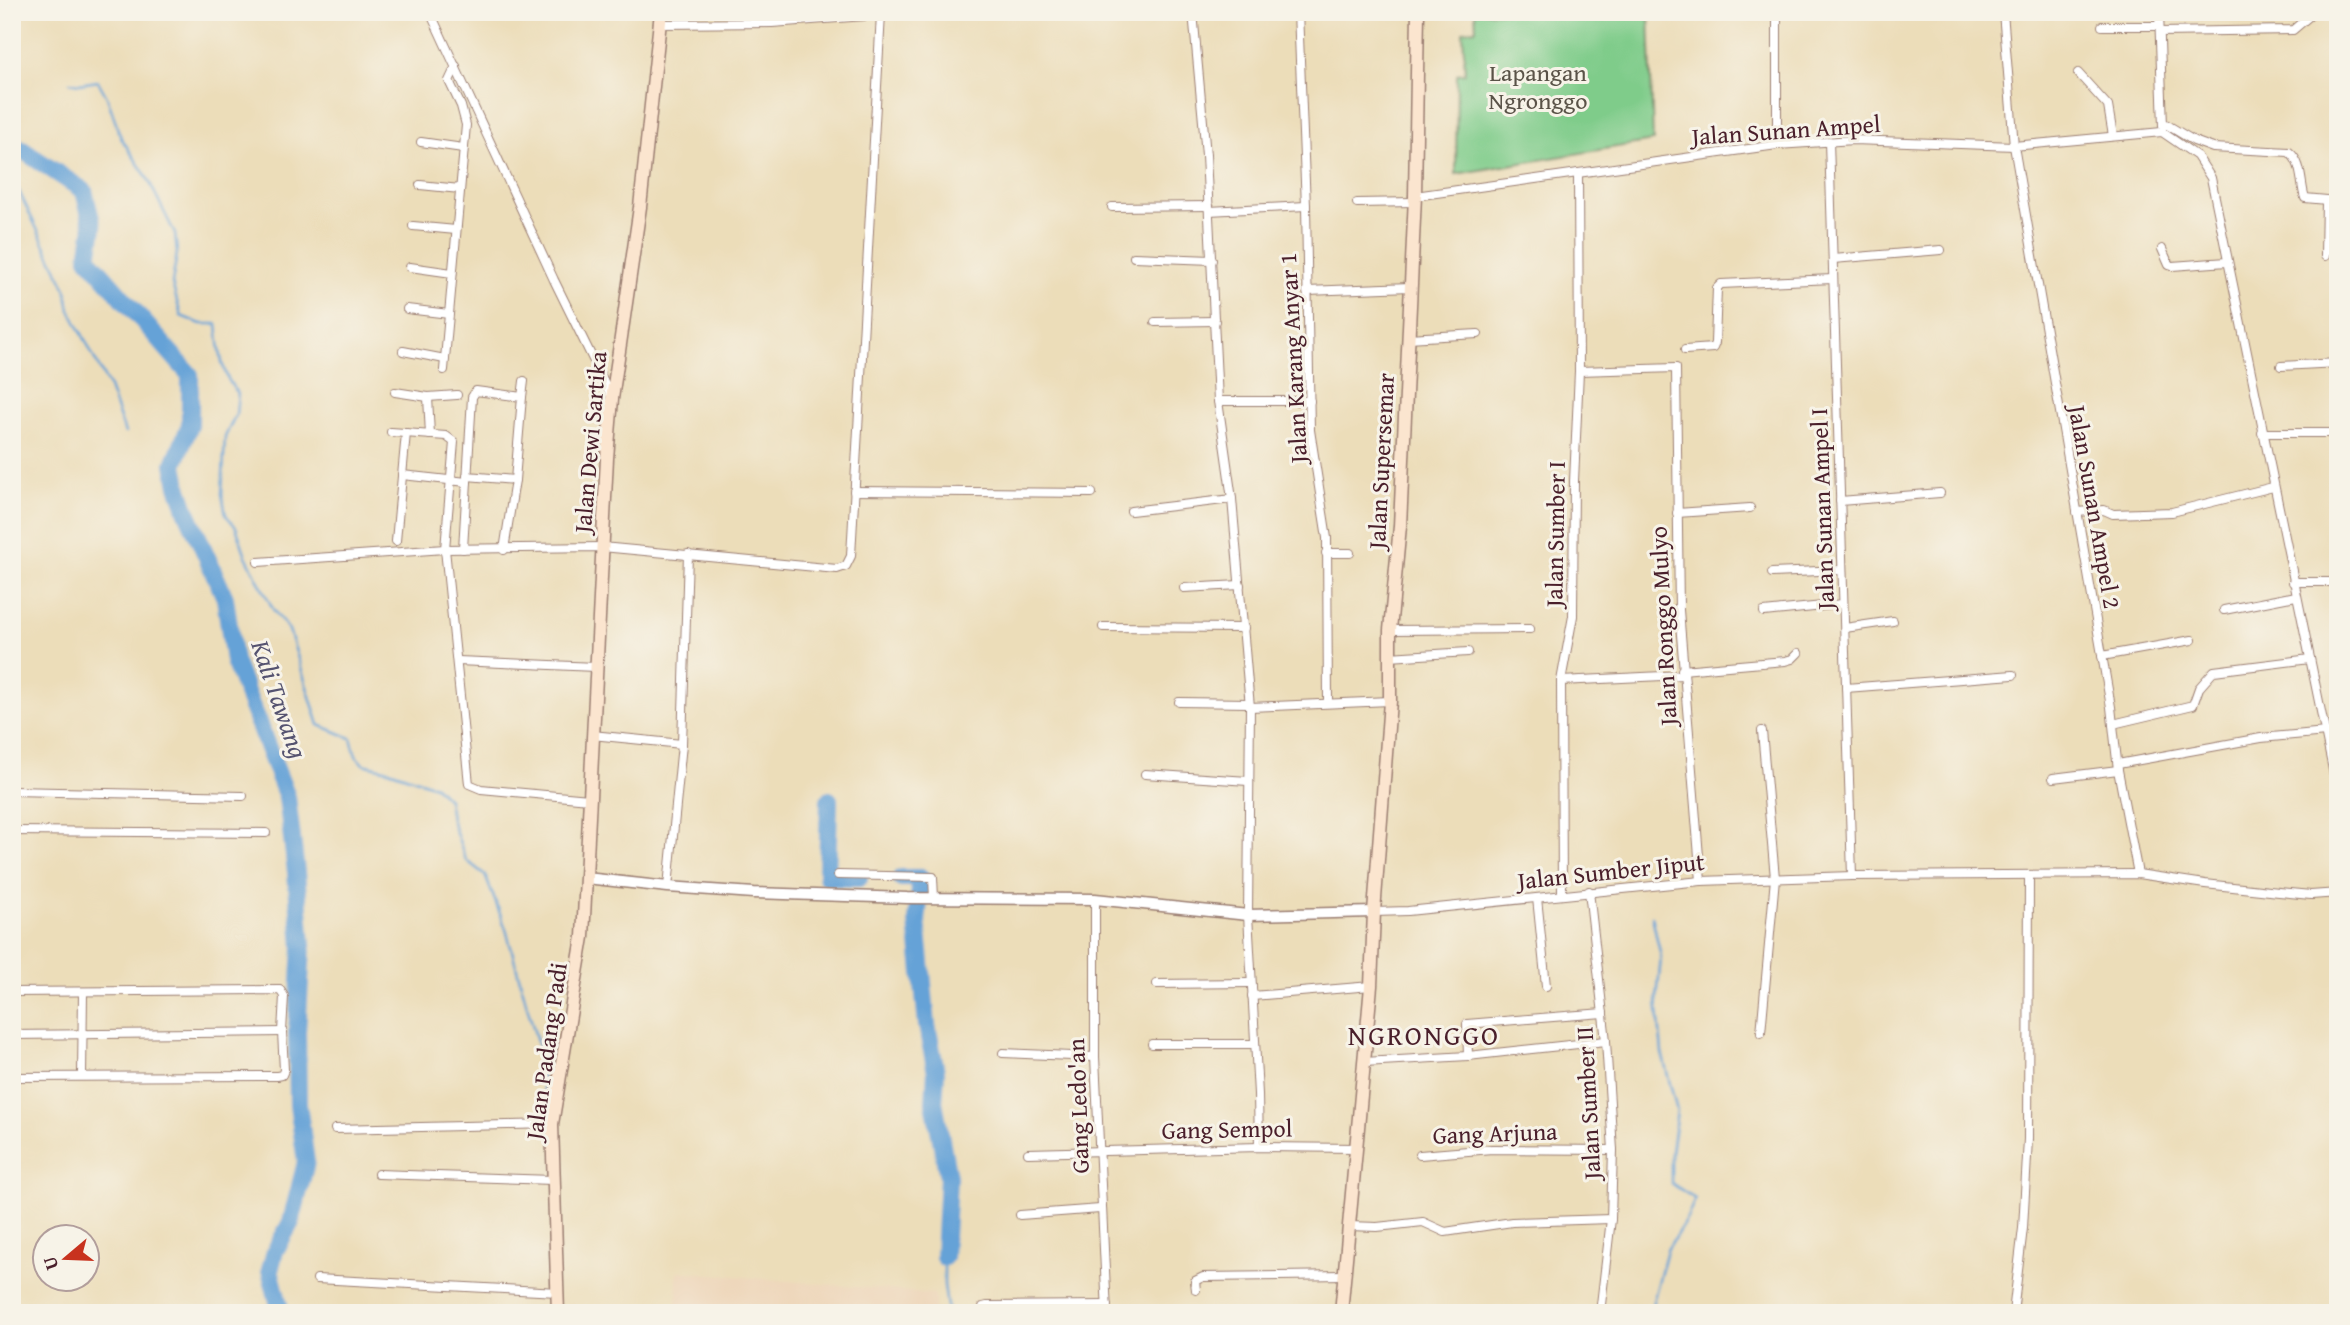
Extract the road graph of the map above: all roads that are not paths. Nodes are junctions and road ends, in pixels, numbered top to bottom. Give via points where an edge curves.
1 (430, 12) edge
2 (918, 12) edge
3 (1193, 12) edge
4 (1298, 12) edge
5 (1418, 12) edge
6 (1777, 12) edge
7 (2003, 12) edge
8 (2159, 12) edge
9 (2314, 12) edge
10 (881, 15) junction
11 (660, 18) edge
12 (2102, 26) dead end
13 (2160, 29) junction
14 (456, 66) junction
15 (2078, 73) dead end
16 (2163, 127) junction
17 (2113, 136) junction
18 (1829, 141) junction
19 (421, 142) dead end
20 (1777, 145) junction
21 (2014, 146) junction
22 (463, 148) junction
23 (1578, 173) junction
24 (420, 185) dead end
25 (460, 189) junction
26 (1415, 199) junction
27 (2326, 201) junction
28 (2338, 201) edge
29 (1357, 203) dead end
30 (1306, 206) junction
31 (1112, 207) dead end
32 (1209, 208) junction
33 (413, 226) dead end
34 (456, 230) junction
35 (2162, 249) dead end
36 (1941, 250) dead end
37 (2325, 256) dead end
38 (1134, 257) dead end
39 (1833, 259) junction
40 (1212, 260) junction
41 (2227, 262) junction
42 (410, 267) dead end
43 (452, 273) junction
44 (1833, 279) junction
45 (1410, 287) junction
46 (1307, 291) junction
47 (407, 309) dead end
48 (449, 314) junction
49 (1215, 321) junction
50 (1155, 322) dead end
51 (1478, 334) dead end
52 (1408, 338) junction
53 (1685, 350) dead end
54 (402, 351) dead end
55 (445, 359) junction
56 (2338, 363) edge
57 (2281, 366) dead end
58 (444, 370) dead end
59 (1578, 370) junction
60 (524, 381) dead end
61 (395, 392) dead end
62 (457, 395) dead end
63 (428, 397) junction
64 (522, 397) junction
65 (612, 399) junction
66 (1218, 401) junction
67 (1310, 401) junction
68 (391, 432) dead end
69 (406, 433) junction
70 (2262, 433) junction
71 (2338, 433) edge
72 (430, 435) junction
73 (402, 475) junction
74 (467, 479) junction
75 (450, 480) junction
76 (514, 480) junction
77 (2273, 487) junction
78 (854, 491) junction
79 (1940, 493) dead end
80 (1092, 494) dead end
81 (1232, 499) junction
82 (1840, 501) junction
83 (1750, 508) dead end
84 (1132, 511) dead end
85 (2077, 512) junction
86 (1677, 513) junction
87 (396, 541) dead end
88 (602, 547) junction
89 (445, 549) junction
90 (463, 549) junction
91 (505, 550) junction
92 (1326, 553) junction
93 (1350, 553) dead end
94 (688, 554) junction
95 (258, 562) dead end
96 (1842, 570) junction
97 (1772, 573) dead end
98 (2293, 582) junction
99 (2338, 582) edge
100 (1240, 586) junction
101 (1184, 588) dead end
102 (2296, 596) junction
103 (1843, 604) junction
104 (2224, 610) dead end
105 (1764, 612) dead end
106 (1893, 621) dead end
107 (1103, 627) dead end
108 (1244, 628) junction
109 (1845, 628) junction
110 (1530, 629) dead end
111 (1390, 630) junction
112 (2192, 640) dead end
113 (1468, 652) dead end
114 (1798, 653) dead end
115 (2102, 656) junction
116 (1389, 657) junction
117 (2310, 659) junction
118 (458, 661) junction
119 (595, 667) junction
120 (1682, 672) junction
121 (2013, 676) dead end
122 (1561, 681) junction
123 (1846, 688) junction
124 (1390, 701) junction
125 (1179, 702) dead end
126 (1328, 702) junction
127 (1250, 705) junction
128 (2113, 723) junction
129 (1762, 731) dead end
130 (2326, 732) junction
131 (592, 735) junction
132 (682, 744) junction
133 (2118, 767) junction
134 (1144, 775) dead end
135 (2053, 778) dead end
136 (1248, 781) junction
137 (12, 791) edge
138 (2338, 794) edge
139 (243, 796) dead end
140 (589, 799) junction
141 (12, 831) edge
142 (266, 833) dead end
143 (2138, 874) junction
144 (838, 875) dead end
145 (2029, 875) junction
146 (1852, 876) junction
147 (586, 878) junction
148 (1775, 878) junction
149 (1701, 880) junction
150 (668, 887) junction
151 (1589, 891) junction
152 (2338, 893) edge
153 (1562, 894) junction
154 (1096, 898) junction
155 (1537, 898) junction
156 (931, 899) junction
157 (1374, 912) junction
158 (1248, 915) junction
159 (1250, 983) junction
160 (1157, 984) dead end
161 (1371, 986) junction
162 (1546, 986) dead end
163 (12, 992) edge
164 (83, 992) junction
165 (1252, 996) junction
166 (1602, 1013) junction
167 (282, 1032) junction
168 (1761, 1033) dead end
169 (82, 1034) junction
170 (12, 1035) edge
171 (1606, 1041) junction
172 (1152, 1044) dead end
173 (1255, 1044) junction
174 (1003, 1053) dead end
175 (1468, 1056) junction
176 (1095, 1057) junction
177 (1364, 1062) junction
178 (82, 1076) junction
179 (12, 1077) edge
180 (552, 1124) junction
181 (335, 1129) dead end
182 (1259, 1147) junction
183 (1357, 1148) junction
184 (1613, 1150) junction
185 (1098, 1151) junction
186 (1028, 1153) dead end
187 (1420, 1155) dead end
188 (378, 1174) dead end
189 (553, 1180) junction
190 (1100, 1209) junction
191 (1020, 1214) dead end
192 (1611, 1219) junction
193 (1349, 1226) junction
194 (1344, 1275) junction
195 (317, 1279) dead end
196 (1196, 1290) dead end
197 (558, 1292) junction
198 (1011, 1309) edge
199 (1107, 1309) edge
200 (558, 1313) edge
201 (982, 1313) edge
202 (1341, 1313) edge
203 (1600, 1313) edge
204 (2014, 1313) edge

1 - 14 street
2 - 10 street
3 - 32 street
4 - 30 street, Jalan Karang Anyar 1
5 - 26 main road, Jalan Supersemar
6 - 20 street
7 - 21 street, Jalan Sunan Ampel 2
8 - 13 street
9 - 13 street via 2293,30
10 - 11 street via 772,23
10 - 78 street
11 - 65 main road, Jalan Dewi Sartika via 640,207
12 - 13 street
13 - 16 street
14 - 22 street via 449,81 466,125
14 - 65 street
15 - 17 street via 2105,101
16 - 17 street, Jalan Sunan Ampel
16 - 27 street via 2213,148 2289,152 2299,166 2304,197
16 - 41 street via 2207,169
17 - 21 street, Jalan Sunan Ampel
18 - 20 street, Jalan Sunan Ampel
18 - 21 street, Jalan Sunan Ampel
18 - 39 street, Jalan Sunan Ampel I
19 - 22 street
20 - 23 street, Jalan Sunan Ampel
21 - 85 street, Jalan Sunan Ampel 2
22 - 25 street
23 - 26 street, Jalan Sunan Ampel
23 - 59 street, Jalan Sumber I
24 - 25 street
25 - 34 street
26 - 29 street, Jalan Sunan Ampel
26 - 45 main road, Jalan Supersemar
27 - 28 street
27 - 37 street
30 - 32 street
30 - 46 street, Jalan Karang Anyar 1
31 - 32 street
32 - 40 street
33 - 34 street
34 - 43 street
35 - 41 street via 2172,266
36 - 39 street
38 - 40 street
39 - 44 street, Jalan Sunan Ampel I
40 - 49 street
41 - 70 street
42 - 43 street
43 - 48 street
44 - 53 street via 1721,284 1713,348
44 - 82 street, Jalan Sunan Ampel I
45 - 46 street
45 - 52 main road, Jalan Supersemar
46 - 67 street, Jalan Karang Anyar 1
47 - 48 street
48 - 55 street
49 - 50 street
49 - 66 street
51 - 52 street
52 - 111 main road, Jalan Supersemar via 1400,526
54 - 55 street
55 - 58 street
56 - 57 street
59 - 86 street, Jalan Ronggo Mulyo via 1676,368
59 - 122 street, Jalan Sumber I via 1573,616
60 - 64 street
61 - 63 street
62 - 63 street
63 - 72 street
64 - 74 street via 473,393
64 - 76 street
65 - 88 main road, Jalan Dewi Sartika
66 - 67 street
66 - 81 street
67 - 92 street, Jalan Karang Anyar 1
68 - 69 street
69 - 72 street
69 - 73 street
70 - 71 street
70 - 77 street
72 - 75 street via 446,436 454,442
73 - 75 street
73 - 87 street
74 - 75 street
74 - 76 street
74 - 90 street
75 - 89 street
76 - 91 street
77 - 85 street via 2172,512
77 - 98 street
78 - 80 street
78 - 94 street via 850,556 842,568
79 - 82 street
81 - 84 street
81 - 100 street
82 - 96 street, Jalan Sunan Ampel I
83 - 86 street
85 - 115 street, Jalan Sunan Ampel 2
86 - 120 street, Jalan Ronggo Mulyo
88 - 91 street
88 - 94 street
88 - 119 main road, Jalan Dewi Sartika
89 - 90 street
89 - 95 street
89 - 118 street
90 - 91 street
92 - 93 street
92 - 126 street, Jalan Karang Anyar 1
94 - 132 street
96 - 97 street
96 - 103 street, Jalan Sunan Ampel I
98 - 99 street
98 - 102 street
100 - 101 street
100 - 108 street
102 - 104 street
102 - 117 street
103 - 105 street
103 - 109 street, Jalan Sunan Ampel I
106 - 109 street
107 - 108 street
108 - 127 street
109 - 123 street, Jalan Sunan Ampel I
110 - 111 street
111 - 116 main road, Jalan Supersemar
112 - 115 street
113 - 116 street
114 - 120 street via 1785,661
115 - 128 street, Jalan Sunan Ampel 2
116 - 124 main road, Jalan Supersemar
117 - 128 street via 2214,671 2199,688 2193,705
117 - 130 street
118 - 119 street
118 - 140 street via 469,784
119 - 131 main road, Jalan Dewi Sartika
120 - 122 street
120 - 149 street, Jalan Ronggo Mulyo
121 - 123 street
122 - 153 street, Jalan Sumber I
123 - 146 street, Jalan Sunan Ampel I
124 - 126 street
124 - 157 main road, Jalan Supersemar
125 - 127 street
126 - 127 street
127 - 136 street
128 - 133 street, Jalan Sunan Ampel 2
129 - 148 street
130 - 133 street via 2261,738
130 - 138 street
131 - 132 street
131 - 140 main road, Jalan Dewi Sartika
132 - 150 street
133 - 135 street
133 - 143 street, Jalan Sunan Ampel 2
134 - 136 street
136 - 158 street
137 - 139 street
140 - 147 main road, Jalan Dewi Sartika
141 - 142 street
143 - 145 street, Jalan Sumber Jiput
143 - 152 street, Jalan Sumber Jiput via 2279,892
144 - 156 street via 933,877
145 - 146 street, Jalan Sumber Jiput
145 - 204 street via 2028,1139
146 - 148 street, Jalan Sumber Jiput
147 - 150 street
147 - 180 main road, Jalan Padang Padi via 582,947
148 - 149 street, Jalan Sumber Jiput
148 - 168 street
149 - 151 street, Jalan Sumber Jiput
150 - 156 street
151 - 153 street, Jalan Sumber Jiput
151 - 166 street, Jalan Sumber II
153 - 155 street, Jalan Sumber Jiput
154 - 156 street
154 - 158 street
154 - 176 street, Gang Ledo'an
155 - 157 street, Jalan Sumber Jiput
155 - 162 street
157 - 158 street
157 - 161 main road, Jalan Supersemar
158 - 159 street
159 - 160 street
159 - 165 street
161 - 165 street
161 - 177 main road, Jalan Supersemar
163 - 164 street
164 - 167 street via 280,990 284,996
164 - 169 street
165 - 173 street
166 - 171 street, Jalan Sumber II
166 - 175 street via 1467,1024
167 - 169 street
167 - 178 street via 281,1076
169 - 170 street
169 - 178 street
171 - 175 street
171 - 184 street, Jalan Sumber II
172 - 173 street
173 - 182 street
174 - 176 street
175 - 177 street
176 - 185 street, Gang Ledo'an
177 - 183 main road, Jalan Supersemar
178 - 179 street
180 - 181 street
180 - 189 main road, Jalan Padang Padi
182 - 183 street, Gang Sempol
182 - 185 street, Gang Sempol
183 - 193 main road, Jalan Supersemar
184 - 187 street, Gang Arjuna via 1492,1149
184 - 192 street, Jalan Sumber II
185 - 186 street, Gang Sempol
185 - 190 street, Gang Ledo'an
188 - 189 street
189 - 197 main road, Jalan Padang Padi
190 - 191 street
190 - 199 street, Gang Ledo'an
192 - 193 street via 1512,1222 1445,1232 1423,1223
192 - 203 street, Jalan Sumber II
193 - 194 main road, Jalan Supersemar
194 - 196 street via 1203,1277 1195,1281
194 - 202 main road, Jalan Supersemar
195 - 197 street
197 - 200 main road, Jalan Padang Padi
198 - 199 street
198 - 201 street via 985,1306

